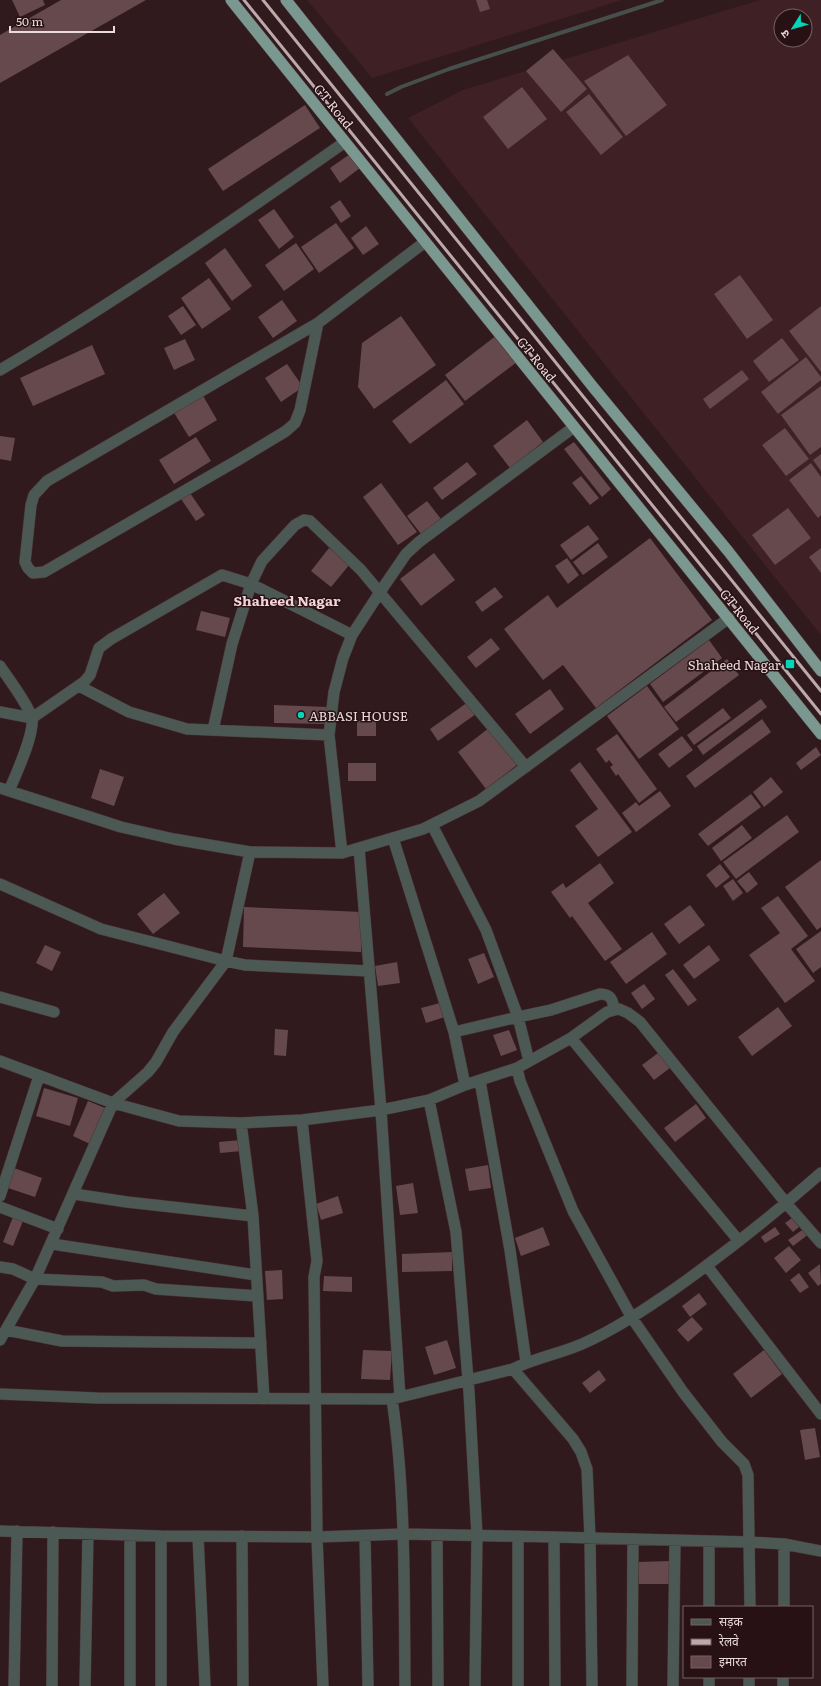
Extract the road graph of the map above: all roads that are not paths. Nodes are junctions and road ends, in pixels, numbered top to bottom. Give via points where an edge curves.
1 (231, 0) edge
2 (286, 0) edge
3 (345, 142) junction
4 (425, 242) junction
5 (318, 324) junction
6 (0, 370) edge
7 (574, 427) junction
8 (251, 584) junction
9 (380, 592) junction
10 (728, 618) junction
11 (352, 635) junction
12 (0, 666) edge
13 (821, 671) edge
14 (79, 686) junction
15 (0, 712) edge
16 (32, 718) junction
17 (213, 730) junction
18 (821, 734) edge
19 (329, 735) junction
20 (526, 767) junction
21 (5, 789) edge
22 (432, 825) junction
23 (393, 838) junction
24 (358, 848) junction
25 (250, 852) junction
26 (342, 852) junction
27 (0, 884) edge
28 (226, 961) junction
29 (369, 971) junction
30 (0, 997) edge
31 (614, 1010) junction
32 (54, 1012) dead end
33 (518, 1017) junction
34 (454, 1032) junction
35 (571, 1038) junction
36 (0, 1061) edge
37 (529, 1061) junction
38 (517, 1068) junction
39 (39, 1076) junction
40 (480, 1081) junction
41 (465, 1084) junction
42 (428, 1100) junction
43 (113, 1103) junction
44 (382, 1110) junction
45 (302, 1120) junction
46 (241, 1123) junction
47 (821, 1173) edge
48 (74, 1194) junction
49 (0, 1196) edge
50 (786, 1203) junction
51 (0, 1207) edge
52 (253, 1216) junction
53 (58, 1229) junction
54 (739, 1241) junction
55 (821, 1243) edge
56 (52, 1244) junction
57 (707, 1266) junction
58 (0, 1267) edge
59 (256, 1275) junction
60 (35, 1279) junction
61 (258, 1296) junction
62 (632, 1318) junction
63 (6, 1330) junction
64 (0, 1340) edge
65 (261, 1343) junction
66 (526, 1362) junction
67 (513, 1369) junction
68 (467, 1380) junction
69 (0, 1394) edge
70 (396, 1398) junction
71 (264, 1399) junction
72 (316, 1399) junction
73 (821, 1414) edge
74 (0, 1531) edge
75 (17, 1531) junction
76 (53, 1532) junction
77 (88, 1534) junction
78 (403, 1534) junction
79 (130, 1535) junction
80 (437, 1535) junction
81 (477, 1535) junction
82 (161, 1536) junction
83 (198, 1536) junction
84 (242, 1536) junction
85 (365, 1536) junction
86 (518, 1536) junction
87 (317, 1537) junction
88 (554, 1537) junction
89 (590, 1538) junction
90 (633, 1539) junction
91 (675, 1540) junction
92 (709, 1541) junction
93 (750, 1542) junction
94 (784, 1544) junction
95 (821, 1551) edge
96 (709, 1606) edge
97 (750, 1606) edge
98 (784, 1606) edge
99 (14, 1686) edge
100 (52, 1686) edge
101 (85, 1686) edge
102 (130, 1686) edge
103 (161, 1686) edge
104 (205, 1686) edge
105 (243, 1686) edge
106 (323, 1686) edge
107 (368, 1686) edge
108 (405, 1686) edge
109 (438, 1686) edge
110 (475, 1686) edge
111 (518, 1686) edge
112 (555, 1686) edge
113 (592, 1686) edge
114 (632, 1686) edge
115 (673, 1686) edge

1 - 3 highway, GT Road
2 - 13 highway, GT Road
3 - 4 highway, GT Road
3 - 6 street via 228,224 54,338
4 - 5 street
4 - 7 highway, GT Road
5 - 5 street via 46,481 34,495 31,505 25,562 28,568 33,572 44,572 286,431 295,423 300,410
7 - 9 street via 419,542 406,554
7 - 10 highway, GT Road
8 - 9 street via 262,561 295,525 304,520 310,521 318,528
8 - 11 street
8 - 14 street via 222,575 111,639 99,648 90,675
8 - 17 street via 232,644
9 - 11 street
9 - 20 street
10 - 18 highway, GT Road
10 - 20 street
11 - 19 street via 334,692
12 - 16 street
14 - 16 street
14 - 17 street via 129,712 187,729
15 - 16 street
16 - 21 street via 32,729
17 - 19 street
19 - 26 street
20 - 22 street via 479,801
21 - 25 street via 121,827
22 - 23 street
22 - 33 street via 486,930
23 - 24 street
23 - 34 street
24 - 26 street
24 - 29 street
25 - 26 street
25 - 28 street
27 - 28 street via 101,929
28 - 29 street via 245,965
28 - 43 street via 173,1032 156,1062
29 - 44 street
30 - 32 street
31 - 33 street via 610,997 600,994 551,1010
31 - 35 street via 607,1012
31 - 50 street via 619,1009 628,1013 640,1022
33 - 34 street
33 - 37 street
34 - 41 street
35 - 37 street
35 - 54 street
36 - 39 street
37 - 38 street
38 - 40 street
38 - 62 street via 520,1081 574,1210
39 - 43 street
39 - 49 street
40 - 41 street
40 - 66 street via 510,1250
41 - 42 street
42 - 44 street
42 - 68 street via 456,1232
43 - 46 street via 179,1121
43 - 48 street
44 - 45 street
44 - 70 street
45 - 46 street
45 - 72 street via 317,1260 314,1277
46 - 52 street
47 - 50 street
48 - 52 street
48 - 53 street
50 - 54 street
50 - 55 street
51 - 53 street
52 - 59 street
53 - 56 street
54 - 57 street
56 - 59 street
56 - 60 street
57 - 62 street
57 - 73 street
58 - 60 street via 13,1269
59 - 61 street
60 - 61 street via 102,1282 113,1286 144,1285 156,1289
60 - 63 street
61 - 65 street
62 - 66 street via 581,1345
62 - 93 street via 683,1392 722,1442 744,1464 748,1475
63 - 64 street
63 - 65 street via 62,1341
65 - 71 street
66 - 67 street
67 - 68 street
67 - 89 street via 573,1439 581,1452 587,1468
68 - 70 street
68 - 81 street
69 - 71 street via 97,1398
70 - 72 street
70 - 78 street
71 - 72 street
72 - 87 street
74 - 75 street
75 - 76 street
75 - 99 street
76 - 77 street
76 - 100 street
77 - 79 street
77 - 101 street
78 - 80 street
78 - 85 street
78 - 108 street
79 - 82 street
79 - 102 street
80 - 81 street
80 - 109 street
81 - 86 street
81 - 110 street
82 - 83 street
82 - 103 street
83 - 84 street
83 - 104 street
84 - 87 street
84 - 105 street
85 - 87 street
85 - 107 street
86 - 88 street
86 - 111 street
87 - 106 street
88 - 89 street
88 - 112 street
89 - 90 street
89 - 113 street
90 - 91 street
90 - 114 street
91 - 92 street
91 - 115 street
92 - 93 street
92 - 96 street
93 - 94 street
93 - 97 street
94 - 95 street
94 - 98 street

